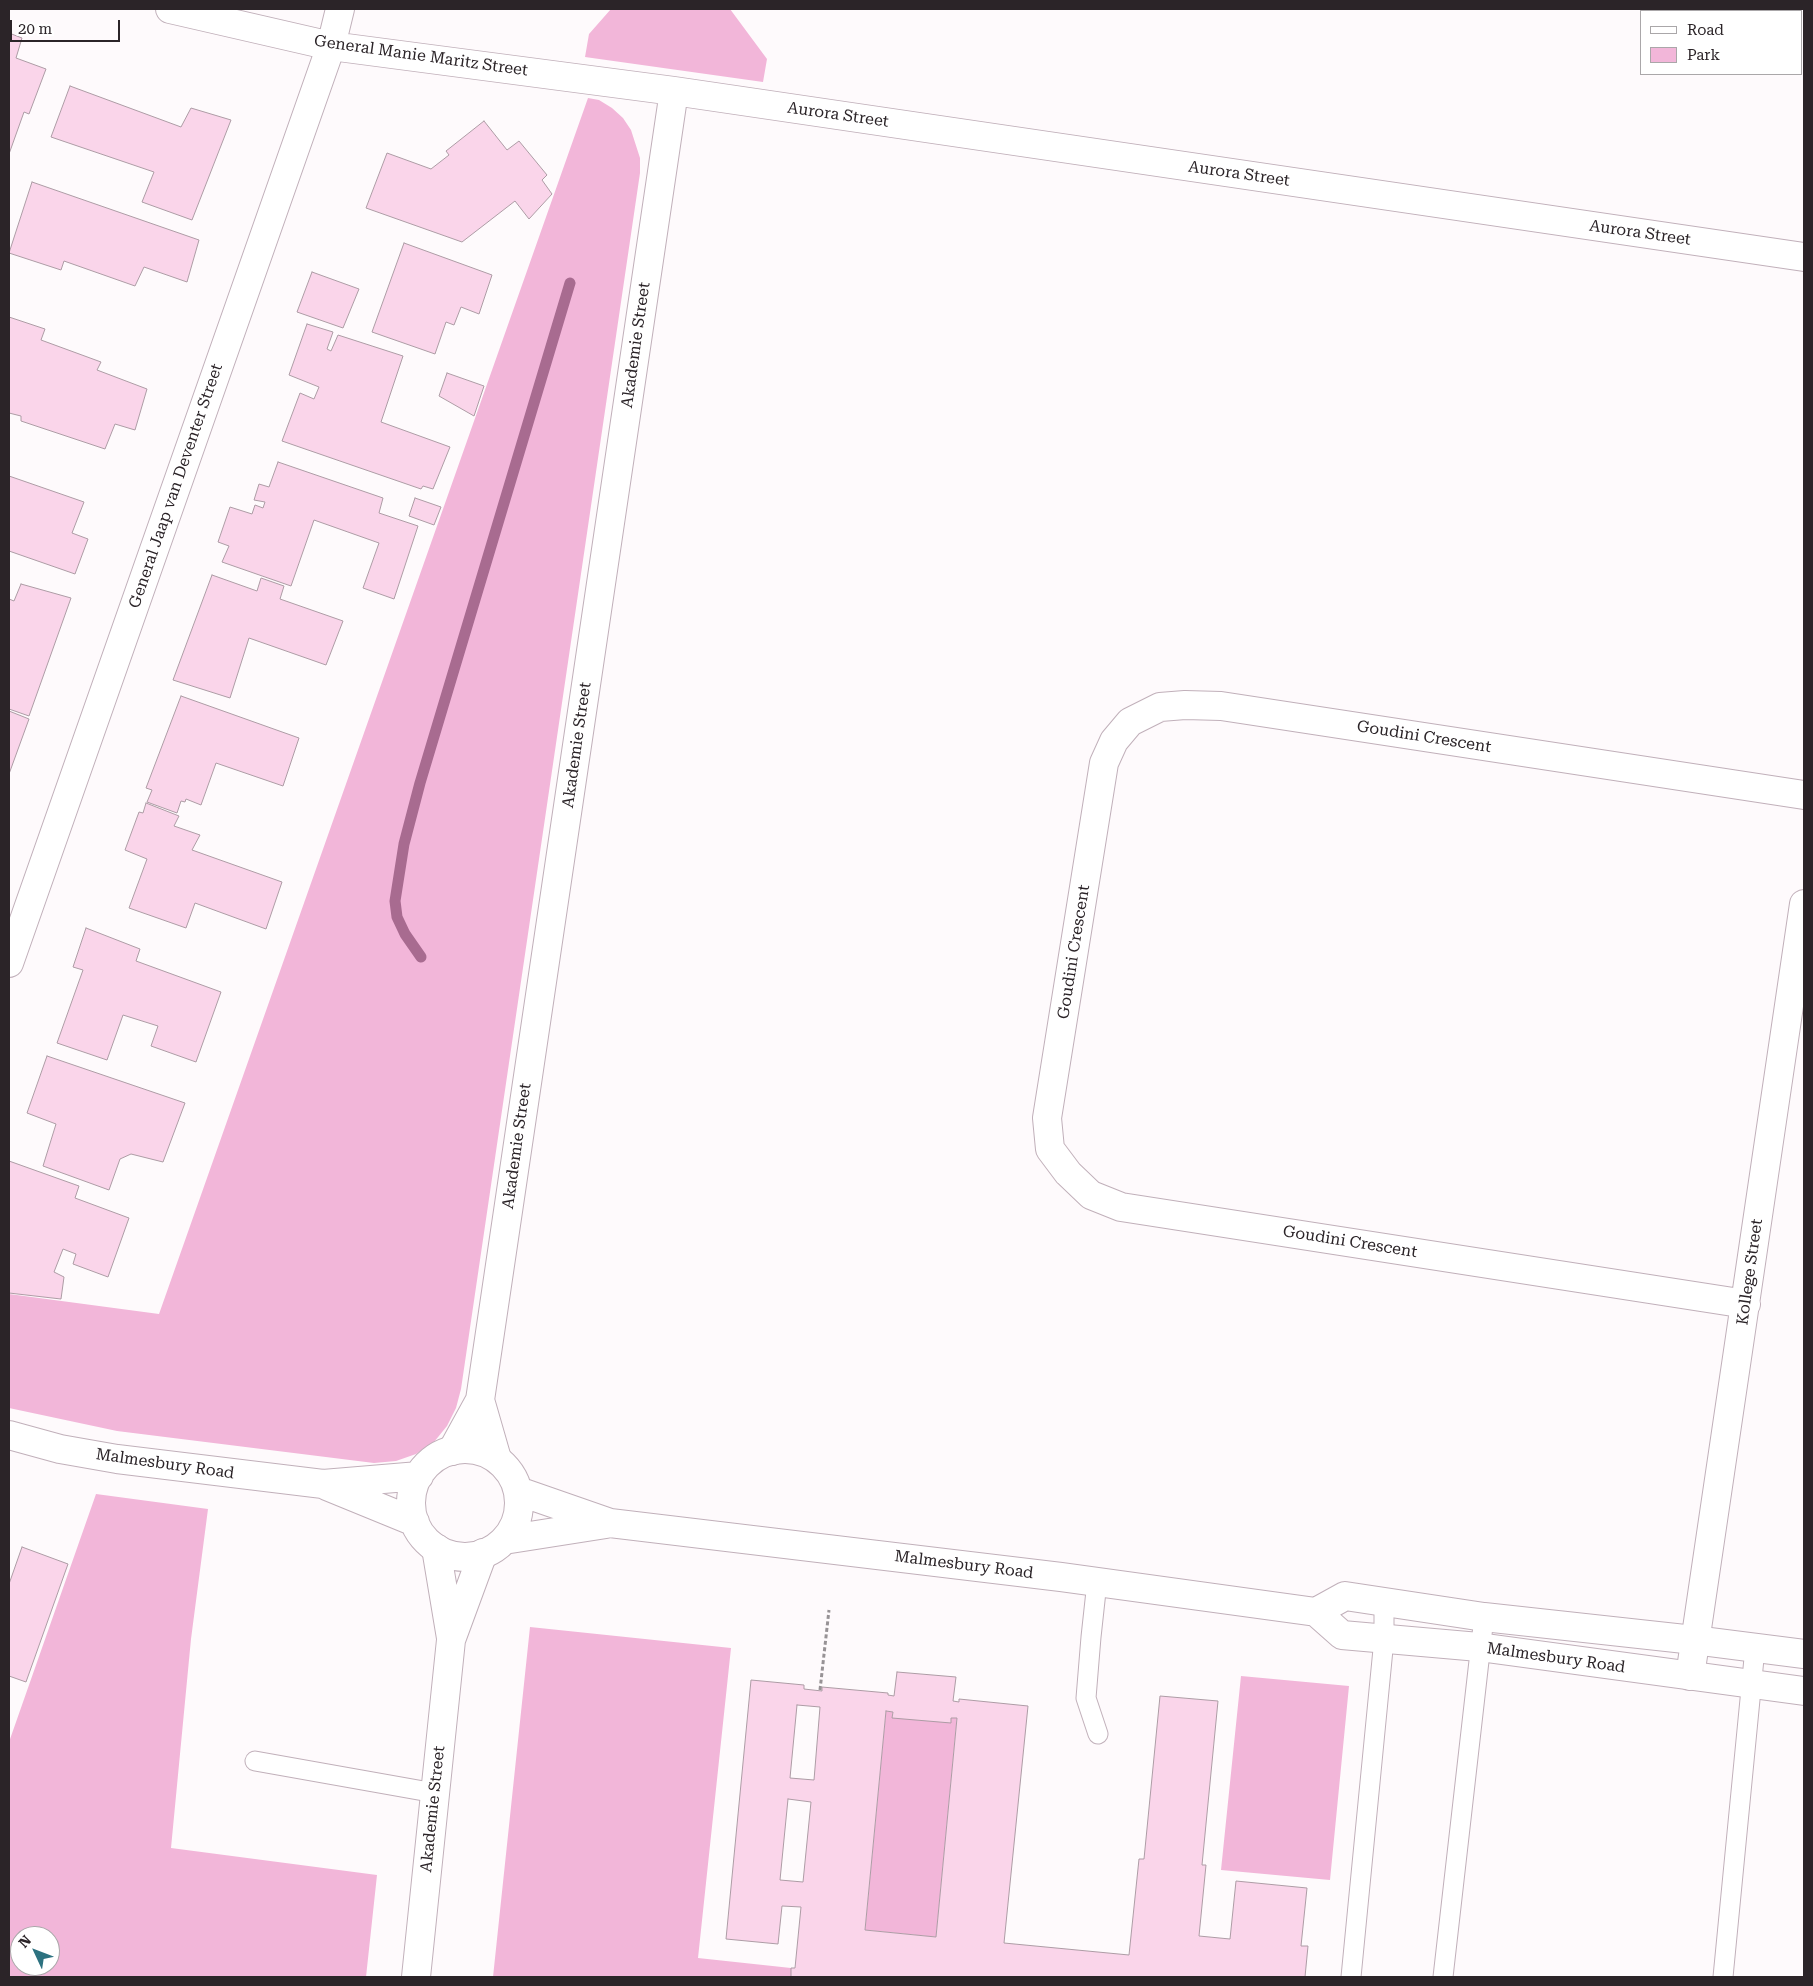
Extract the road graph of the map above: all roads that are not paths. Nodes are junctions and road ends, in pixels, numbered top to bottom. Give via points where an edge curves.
1 (170, 9) edge
2 (340, 9) edge
3 (331, 46) junction
4 (674, 91) junction
5 (1804, 257) edge
6 (1804, 795) edge
7 (1804, 904) edge
8 (9, 963) edge
9 (1746, 1304) junction
10 (480, 1400) junction
11 (9, 1435) edge
12 (452, 1450) junction
13 (498, 1459) junction
14 (419, 1476) junction
15 (323, 1484) junction
16 (518, 1491) junction
17 (415, 1522) junction
18 (610, 1524) junction
19 (494, 1547) junction
20 (436, 1548) junction
21 (1097, 1582) junction
22 (1384, 1602) junction
23 (1316, 1612) junction
24 (1484, 1617) junction
25 (451, 1640) junction
26 (1384, 1640) junction
27 (1694, 1640) junction
28 (1479, 1648) junction
29 (1755, 1648) junction
30 (1804, 1654) edge
31 (1690, 1676) junction
32 (1752, 1684) junction
33 (1804, 1691) edge
34 (1098, 1734) dead end
35 (254, 1761) dead end
36 (435, 1793) junction
37 (416, 1977) edge
38 (1351, 1977) edge
39 (1442, 1977) edge
40 (1723, 1977) edge

1 - 3 street, General Manie Maritz Street
2 - 3 street, General Jaap van Deventer Street
3 - 4 street, General Manie Maritz Street
3 - 8 street, General Jaap van Deventer Street
4 - 5 street, Aurora Street
4 - 10 street, Akademie Street
6 - 9 street, Goudini Crescent via 1220,706 1160,707 1130,722 1114,741 1104,763 1047,1118 1050,1149 1068,1173 1091,1195 1121,1207
7 - 9 street, Kollege Street
9 - 27 street, Kollege Street
10 - 12 street, Akademie Street
10 - 13 street, Akademie Street
11 - 15 street, Malmesbury Road via 60,1449 117,1459
12 - 13 street via 473,1449
12 - 14 street via 433,1460
13 - 16 street via 512,1476
14 - 15 street, Malmesbury Road
14 - 17 street via 412,1496
15 - 17 street, Malmesbury Road
16 - 18 street, Malmesbury Road
16 - 19 street via 516,1520
17 - 20 street via 423,1537
18 - 19 street, Malmesbury Road
18 - 21 street, Malmesbury Road
19 - 20 street via 473,1556 456,1556
19 - 25 street, Akademie Street
20 - 25 street, Akademie Street
21 - 23 street, Malmesbury Road
21 - 34 lane via 1086,1698
22 - 23 street, Malmesbury Road via 1345,1596
22 - 24 street, Malmesbury Road
22 - 26 lane
23 - 26 street, Malmesbury Road via 1342,1635
24 - 27 street, Malmesbury Road
24 - 28 lane
25 - 36 street, Akademie Street
26 - 28 street, Malmesbury Road
26 - 38 lane
27 - 29 street, Malmesbury Road
27 - 31 street, Kollege Street
28 - 31 street, Malmesbury Road
28 - 39 lane
29 - 30 street, Malmesbury Road
29 - 32 lane
31 - 32 street, Malmesbury Road
32 - 33 street, Malmesbury Road
32 - 40 lane
35 - 36 lane
36 - 37 street, Akademie Street

